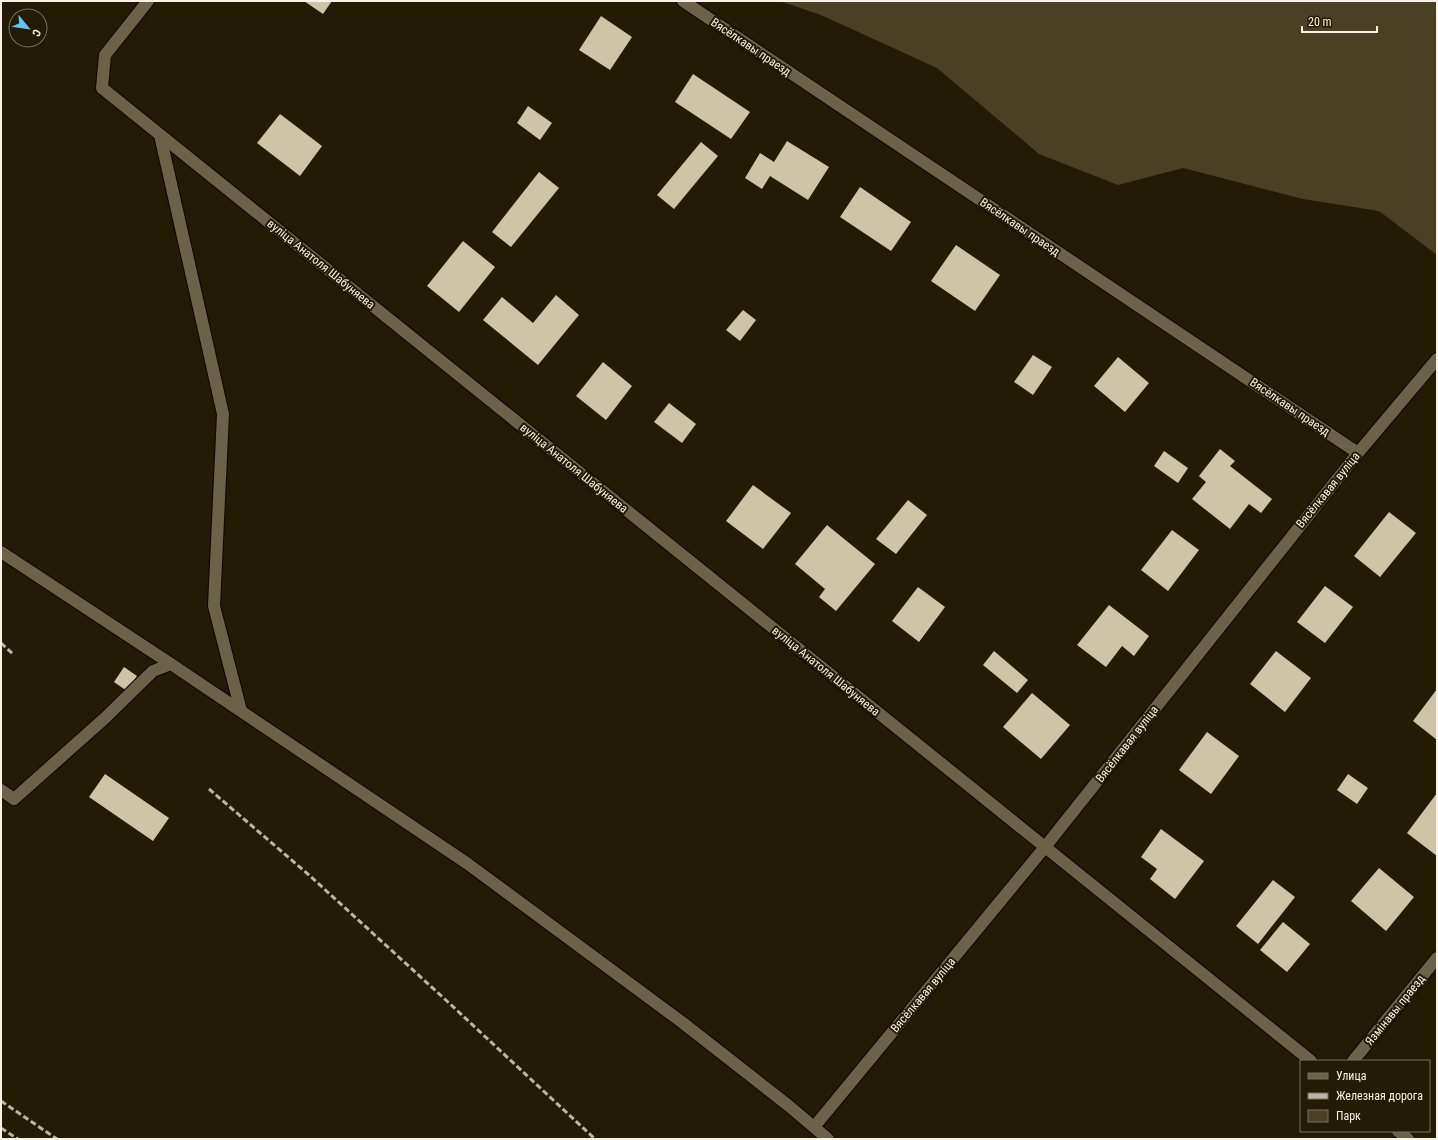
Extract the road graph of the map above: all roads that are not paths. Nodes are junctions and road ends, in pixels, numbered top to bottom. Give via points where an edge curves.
1 (148, 1) edge
2 (683, 1) edge
3 (160, 135) junction
4 (1437, 359) edge
5 (1358, 453) junction
6 (1, 552) edge
7 (171, 664) junction
8 (241, 711) junction
9 (1, 790) edge
10 (1045, 847) junction
11 (1437, 958) edge
12 (1310, 1060) edge
13 (1354, 1060) edge
14 (814, 1127) junction
15 (1399, 1132) edge
16 (828, 1139) edge
17 (1408, 1139) edge

1 - 3 street, вуліца Анатоля Шабуняева via 105,55 102,88
2 - 5 street, Вясёлкавы праезд
3 - 8 street via 223,414 214,606
3 - 10 street, вуліца Анатоля Шабуняева
4 - 5 street, Вясёлкавая вуліца
5 - 10 street, Вясёлкавая вуліца
6 - 7 street
7 - 8 street
7 - 9 street via 153,671 106,718 14,799
8 - 14 street via 468,864 682,1023
10 - 12 street, вуліца Анатоля Шабуняева
10 - 14 street, Вясёлкавая вуліца
11 - 13 street, Язмінавы праезд
14 - 16 street
15 - 17 street

